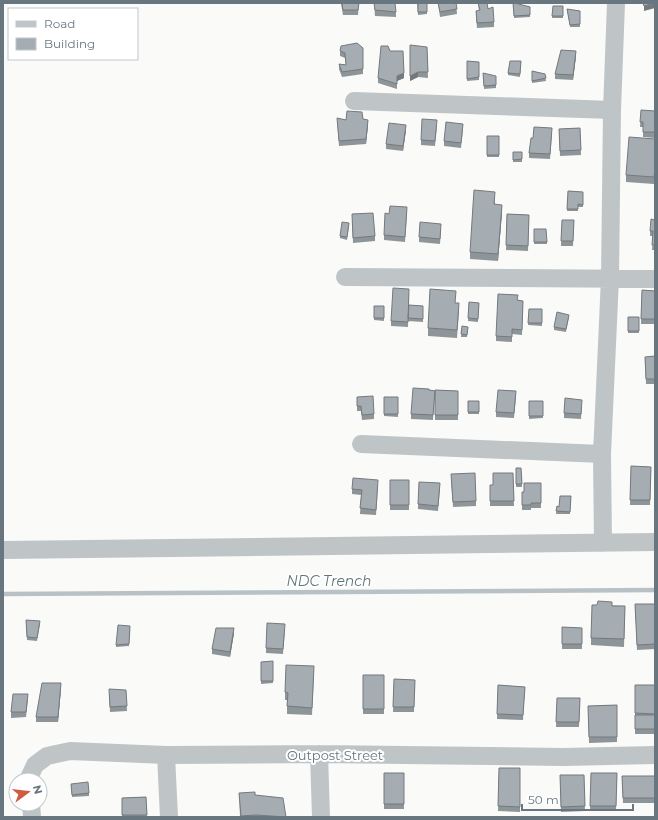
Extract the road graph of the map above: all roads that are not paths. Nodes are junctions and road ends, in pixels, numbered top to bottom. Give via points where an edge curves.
1 (616, 3) edge
2 (354, 101) dead end
3 (612, 110) junction
4 (345, 277) dead end
5 (610, 278) junction
6 (655, 279) edge
7 (361, 444) dead end
8 (602, 454) junction
9 (655, 542) edge
10 (603, 543) junction
11 (3, 550) edge
12 (319, 754) junction
13 (166, 755) junction
14 (655, 755) edge
15 (32, 772) edge
16 (169, 817) edge
17 (321, 817) edge

1 - 3 street
2 - 3 street
3 - 5 street
4 - 5 street
5 - 6 street
5 - 8 street
7 - 8 street
8 - 10 street
9 - 10 street
10 - 11 street
12 - 13 street, Outpost Street
12 - 14 street, Outpost Street via 563,757
12 - 17 street
13 - 15 street, Outpost Street via 70,751 47,756 35,765
13 - 16 street

